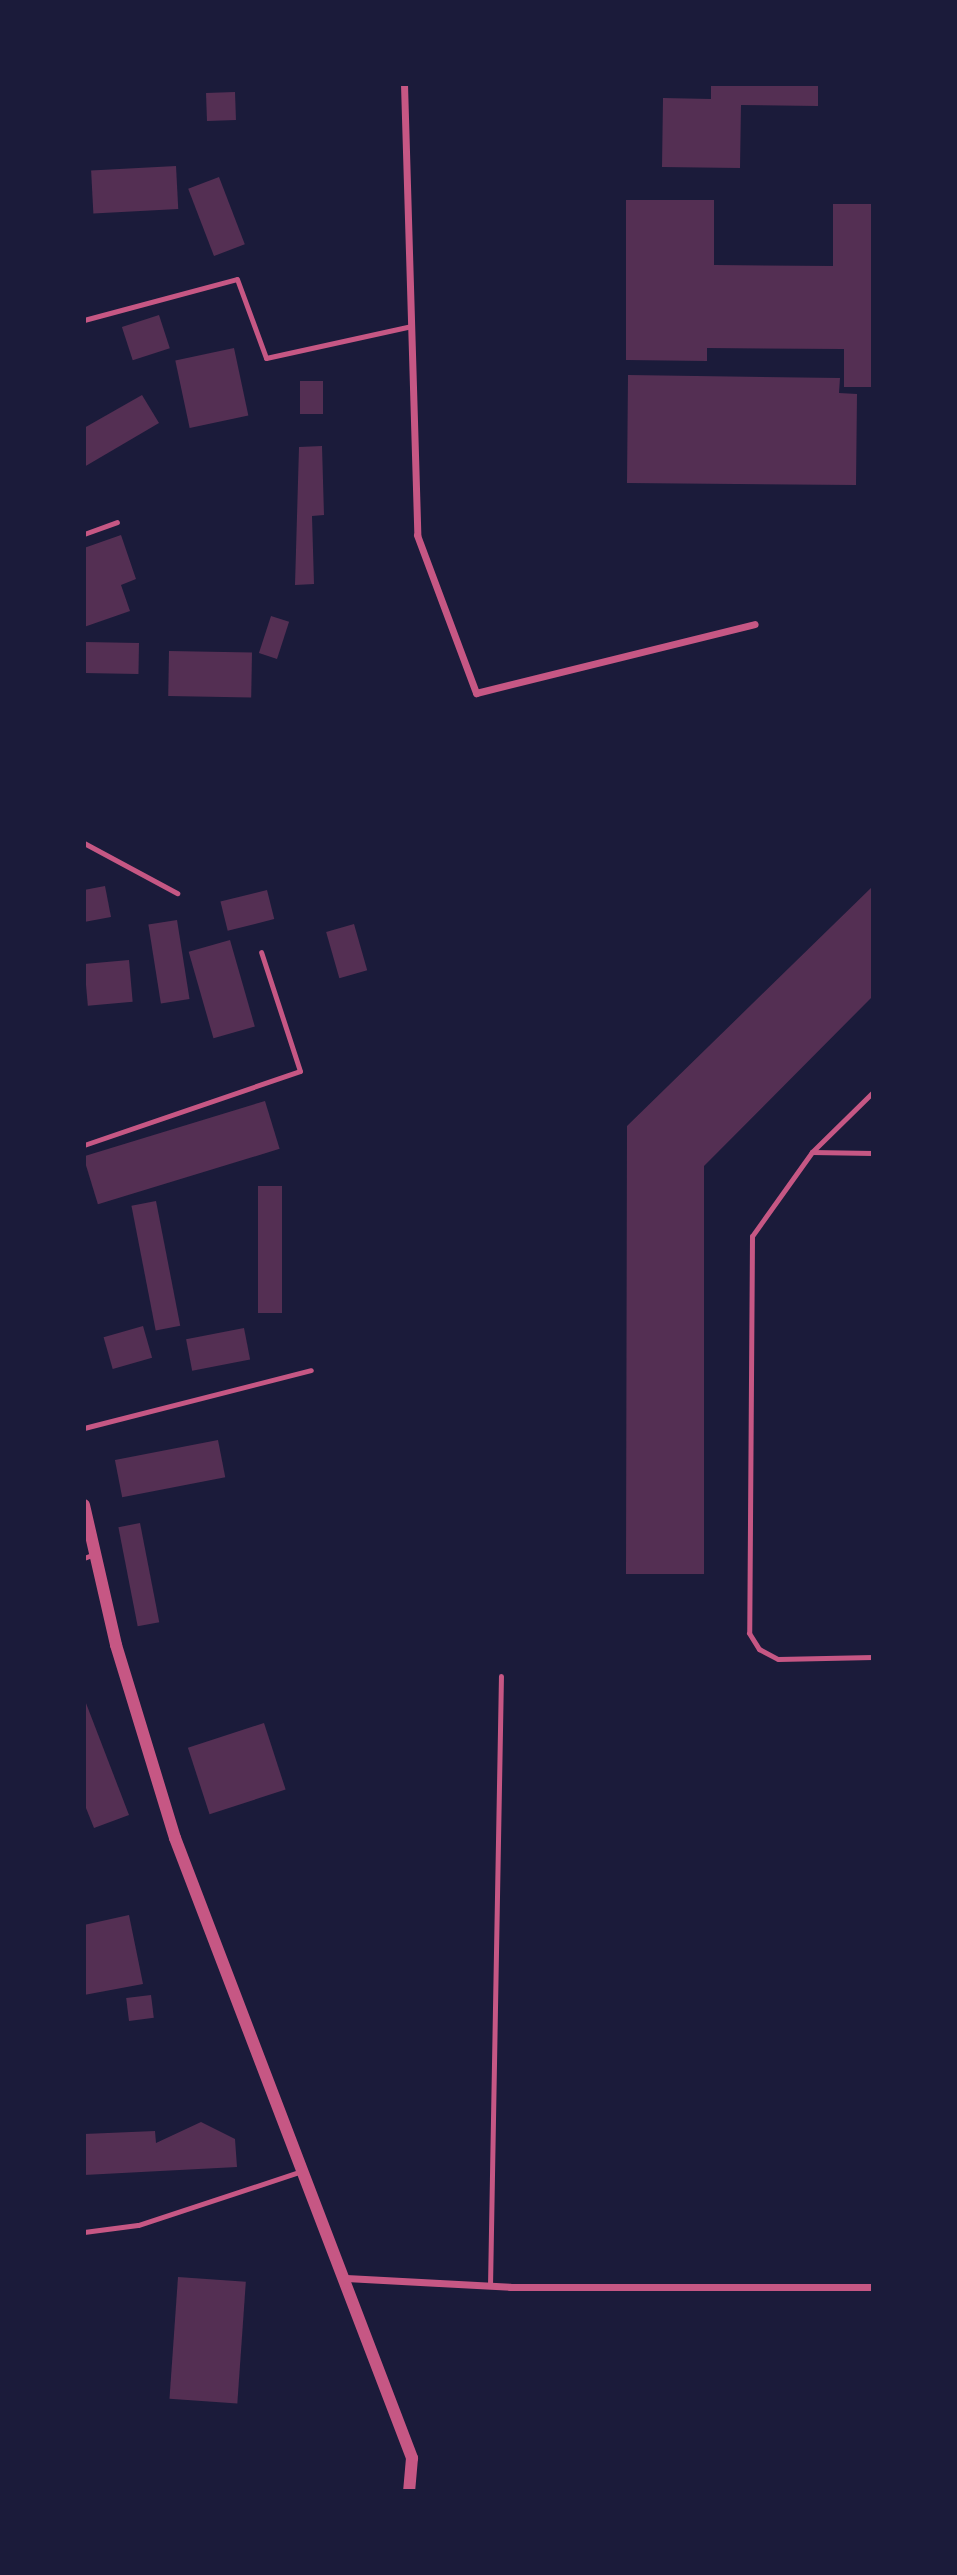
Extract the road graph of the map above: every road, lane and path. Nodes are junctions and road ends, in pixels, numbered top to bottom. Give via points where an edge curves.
1 (404, 84) edge
2 (84, 320) edge
3 (411, 326) junction
4 (117, 522) dead end
5 (84, 534) edge
6 (755, 624) dead end
7 (84, 843) edge
8 (177, 893) dead end
9 (261, 952) dead end
10 (873, 1092) edge
11 (84, 1145) edge
12 (812, 1152) junction
13 (873, 1153) edge
14 (311, 1370) dead end
15 (84, 1428) edge
16 (84, 1505) edge
17 (88, 1557) edge
18 (873, 1657) edge
19 (501, 1675) dead end
20 (305, 2171) junction
21 (84, 2232) edge
22 (346, 2278) junction
23 (490, 2286) junction
24 (873, 2287) edge
25 (410, 2491) edge

1 - 3 street
2 - 3 lane via 237,279 266,358
3 - 6 street via 417,535 476,693
4 - 5 lane
7 - 8 lane
9 - 11 lane via 300,1071
10 - 12 lane
12 - 13 lane
12 - 18 lane via 752,1236 749,1633 759,1649 778,1659
14 - 15 lane
16 - 17 street
17 - 20 street via 175,1838
19 - 23 lane
20 - 21 lane via 138,2225
20 - 22 street
22 - 23 street
22 - 25 street via 412,2458
23 - 24 street

